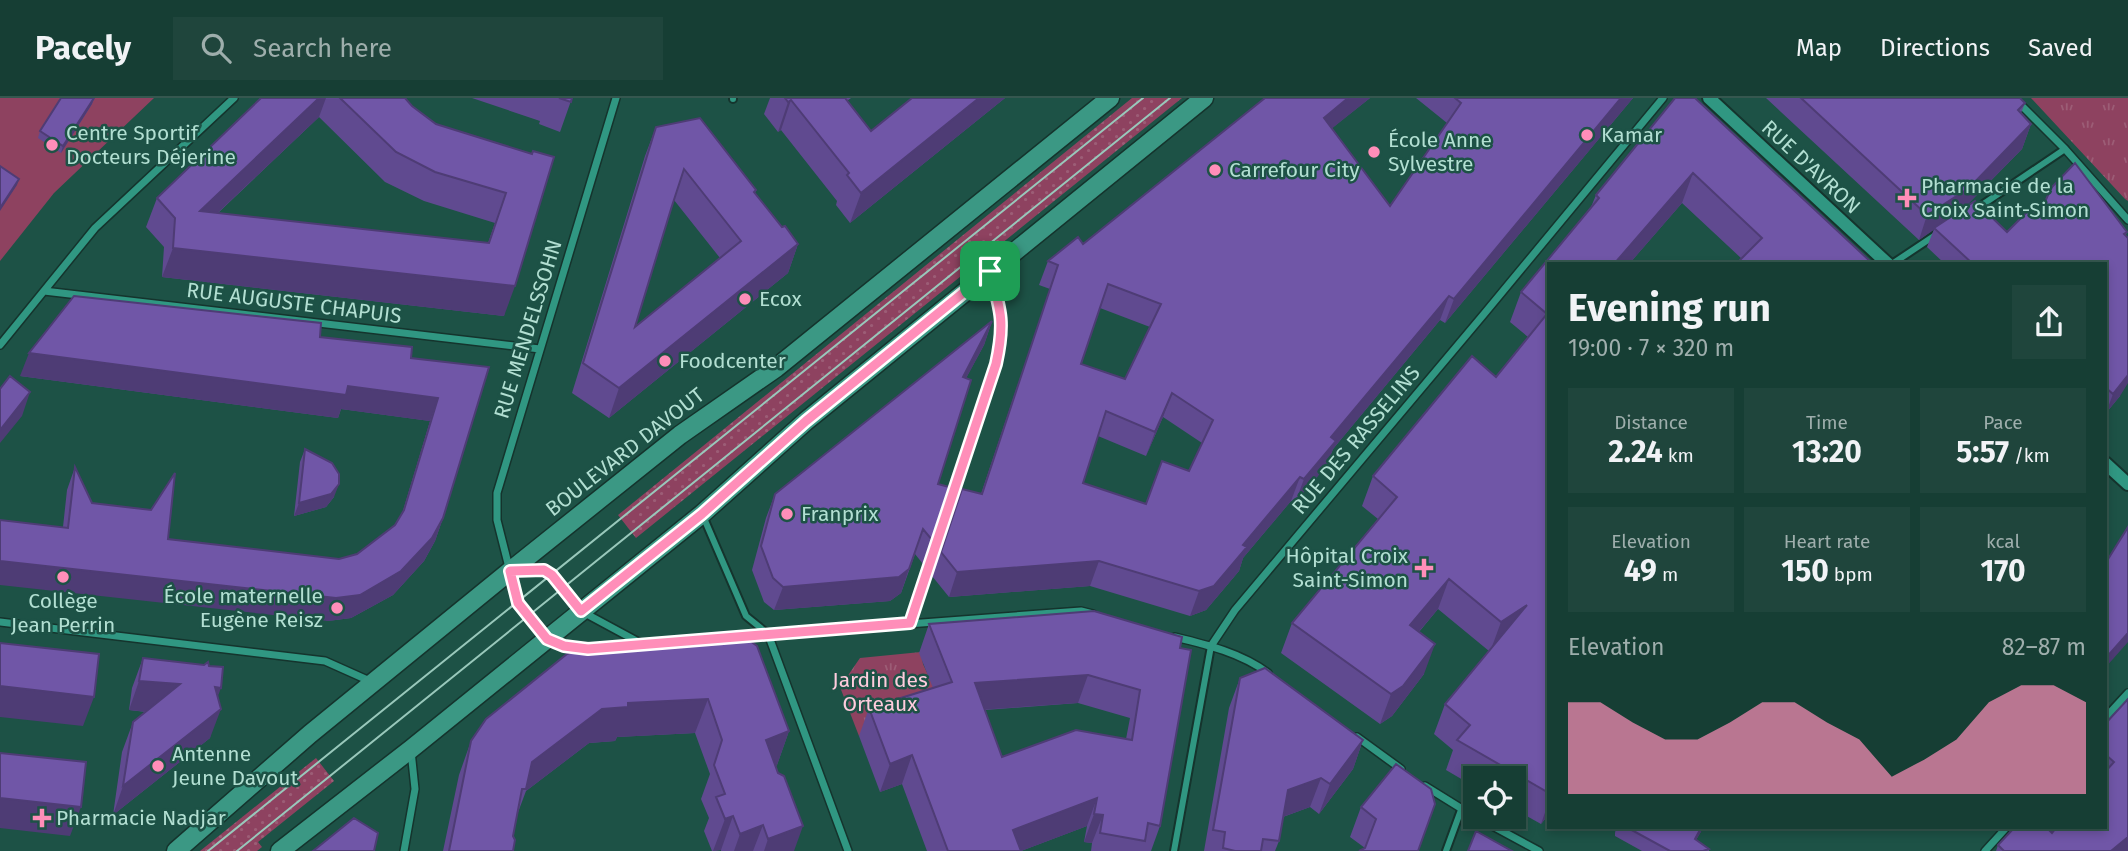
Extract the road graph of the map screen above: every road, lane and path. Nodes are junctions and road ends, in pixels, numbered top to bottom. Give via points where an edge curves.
1 (234, 98) edge
2 (617, 98) edge
3 (1110, 98) edge
4 (1204, 98) edge
5 (1663, 98) edge
6 (1709, 98) edge
7 (2014, 98) edge
8 (2065, 149) junction
9 (1965, 216) edge
10 (2128, 220) edge
11 (1944, 230) edge
12 (1888, 262) edge
13 (1893, 262) edge
14 (990, 271) junction
15 (44, 291) junction
16 (0, 345) edge
17 (540, 349) junction
18 (2107, 465) edge
19 (2128, 484) edge
20 (702, 514) junction
21 (510, 571) junction
22 (581, 611) junction
23 (1107, 618) edge
24 (0, 622) edge
25 (910, 623) junction
26 (768, 634) junction
27 (1172, 636) edge
28 (730, 637) edge
29 (547, 639) junction
30 (657, 644) edge
31 (634, 646) edge
32 (645, 646) junction
33 (1211, 646) junction
34 (599, 649) edge
35 (1274, 677) edge
36 (373, 682) junction
37 (2128, 693) edge
38 (2107, 716) edge
39 (1351, 733) edge
40 (411, 749) junction
41 (1405, 772) edge
42 (1416, 780) edge
43 (1461, 810) joint
44 (1498, 829) edge
45 (2005, 829) edge
46 (176, 851) edge
47 (280, 851) edge
48 (404, 851) edge
49 (848, 851) edge
50 (1174, 851) edge
51 (1446, 851) edge
52 (1539, 851) edge
53 (1985, 851) edge

1 - 15 street via 95,228
2 - 17 street, RUE MENDELSSOHN
3 - 21 main road, BOULEVARD DAVOUT via 776,368 680,435
4 - 14 main road
5 - 33 street, RUE DES RASSELINS via 1235,610
6 - 12 street, RUE D'AVRON
7 - 8 street
8 - 9 street
8 - 10 street
11 - 13 street
14 - 20 main road via 806,421
14 - 25 street via 1003,333 996,364
15 - 16 street
15 - 17 street, RUE AUGUSTE CHAPUIS
17 - 21 street, RUE MENDELSSOHN via 496,493 497,520
18 - 19 street
20 - 22 main road
20 - 26 street via 746,616
21 - 22 street via 544,570
21 - 29 street, RUE MENDELSSOHN via 518,603
21 - 36 main road, BOULEVARD DAVOUT
22 - 29 main road
22 - 32 street
23 - 25 street via 1081,611
24 - 36 street via 325,661
25 - 26 street
26 - 28 street
26 - 49 street
27 - 33 street
29 - 34 street via 564,646
29 - 40 main road
30 - 32 street
31 - 32 street
33 - 35 street via 1252,661
33 - 50 street, RUE DES RASSELINS
36 - 46 main road, BOULEVARD DAVOUT
37 - 38 street
39 - 41 street
40 - 47 main road
40 - 48 street via 415,789
42 - 43 street
43 - 51 street
44 - 52 street
45 - 53 street

